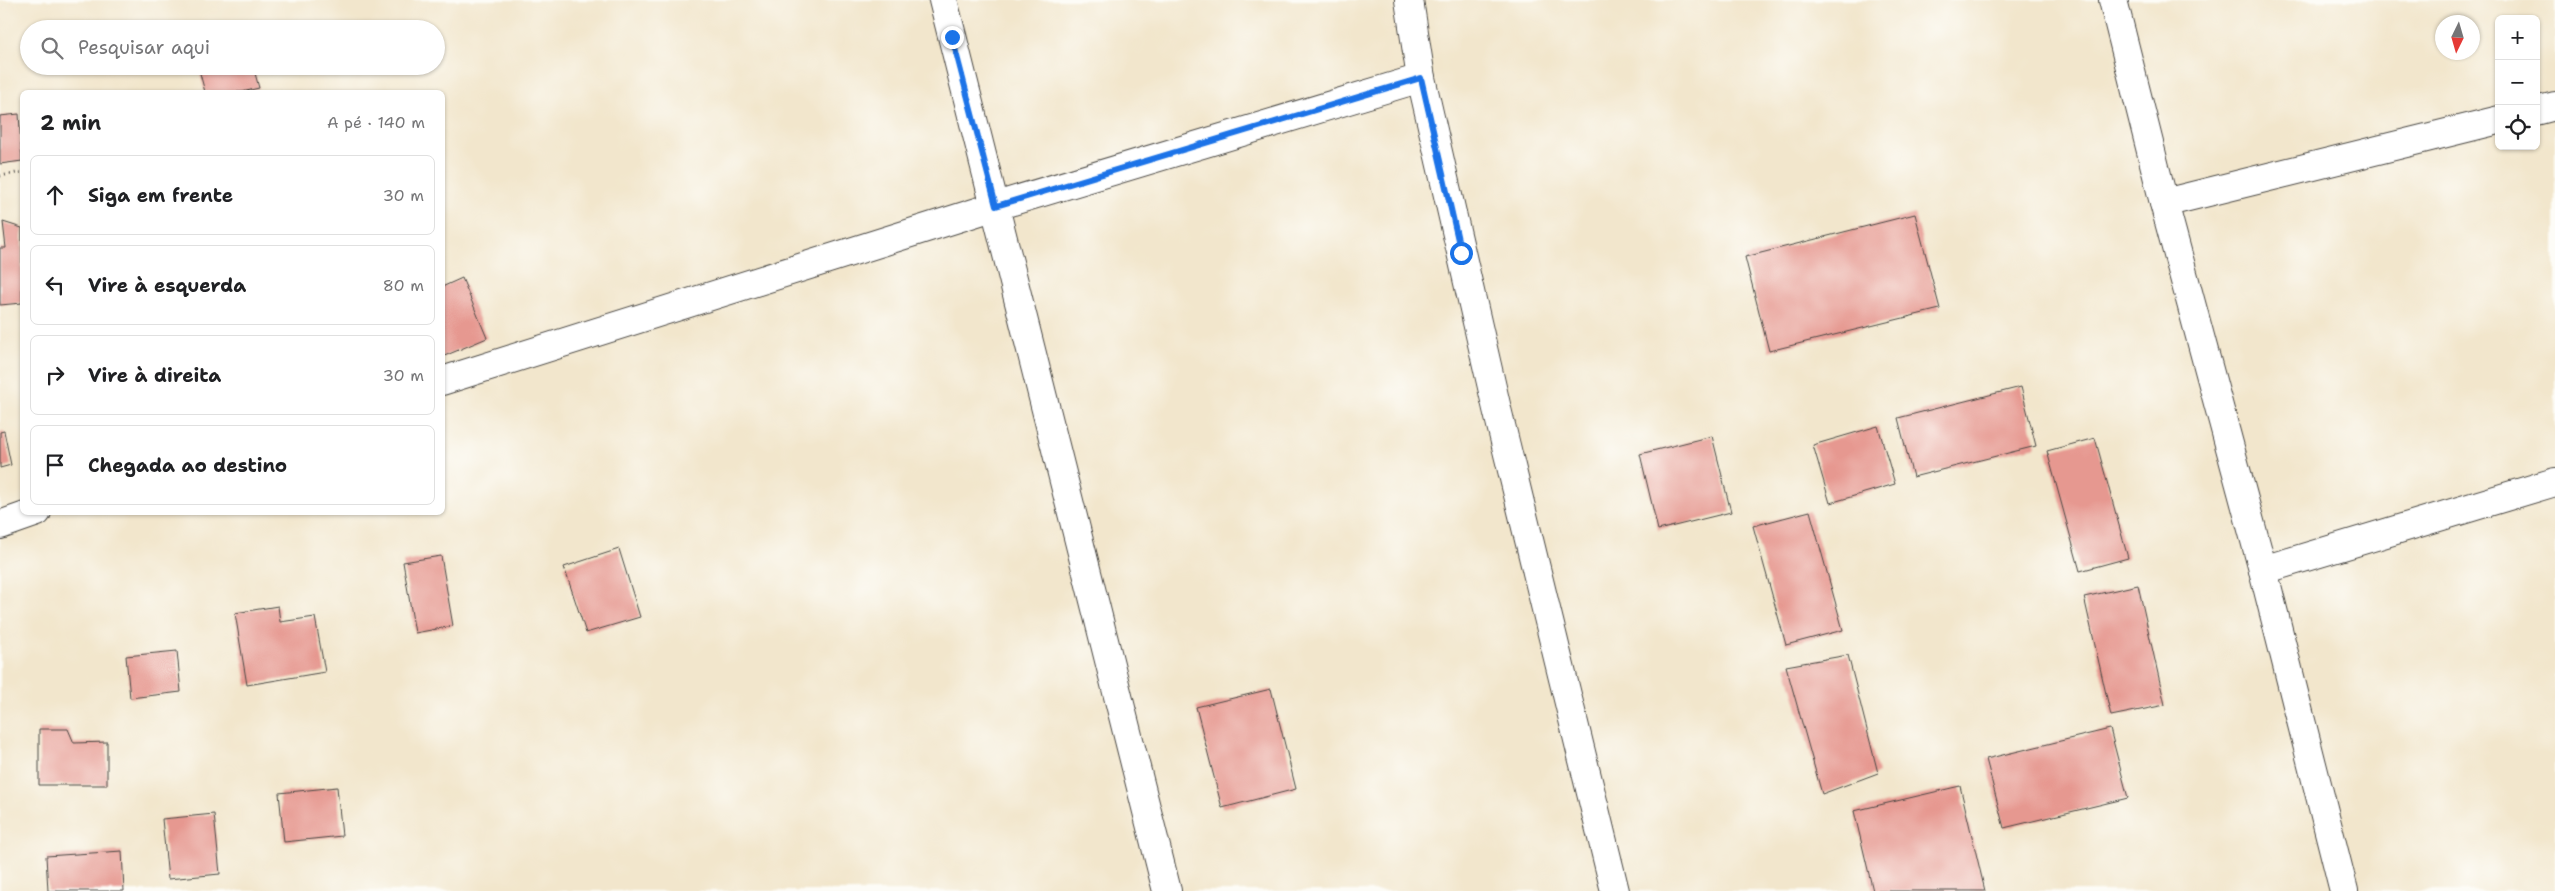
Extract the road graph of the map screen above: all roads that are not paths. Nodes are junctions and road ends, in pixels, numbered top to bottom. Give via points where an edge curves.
1 (943, 0) edge
2 (1409, 0) edge
3 (2113, 0) edge
4 (1421, 78) junction
5 (2555, 106) edge
6 (2540, 109) edge
7 (2495, 121) edge
8 (2164, 203) junction
9 (996, 206) junction
10 (445, 380) edge
11 (2555, 482) edge
12 (28, 515) edge
13 (0, 524) edge
14 (2263, 570) junction
15 (1167, 891) edge
16 (1615, 891) edge
17 (2344, 891) edge

1 - 9 street
2 - 4 street
3 - 8 street
4 - 9 street
4 - 16 street via 1497,409
5 - 6 street
7 - 8 street
8 - 14 street
9 - 10 street
9 - 15 street
11 - 14 street
12 - 13 street
14 - 17 street

